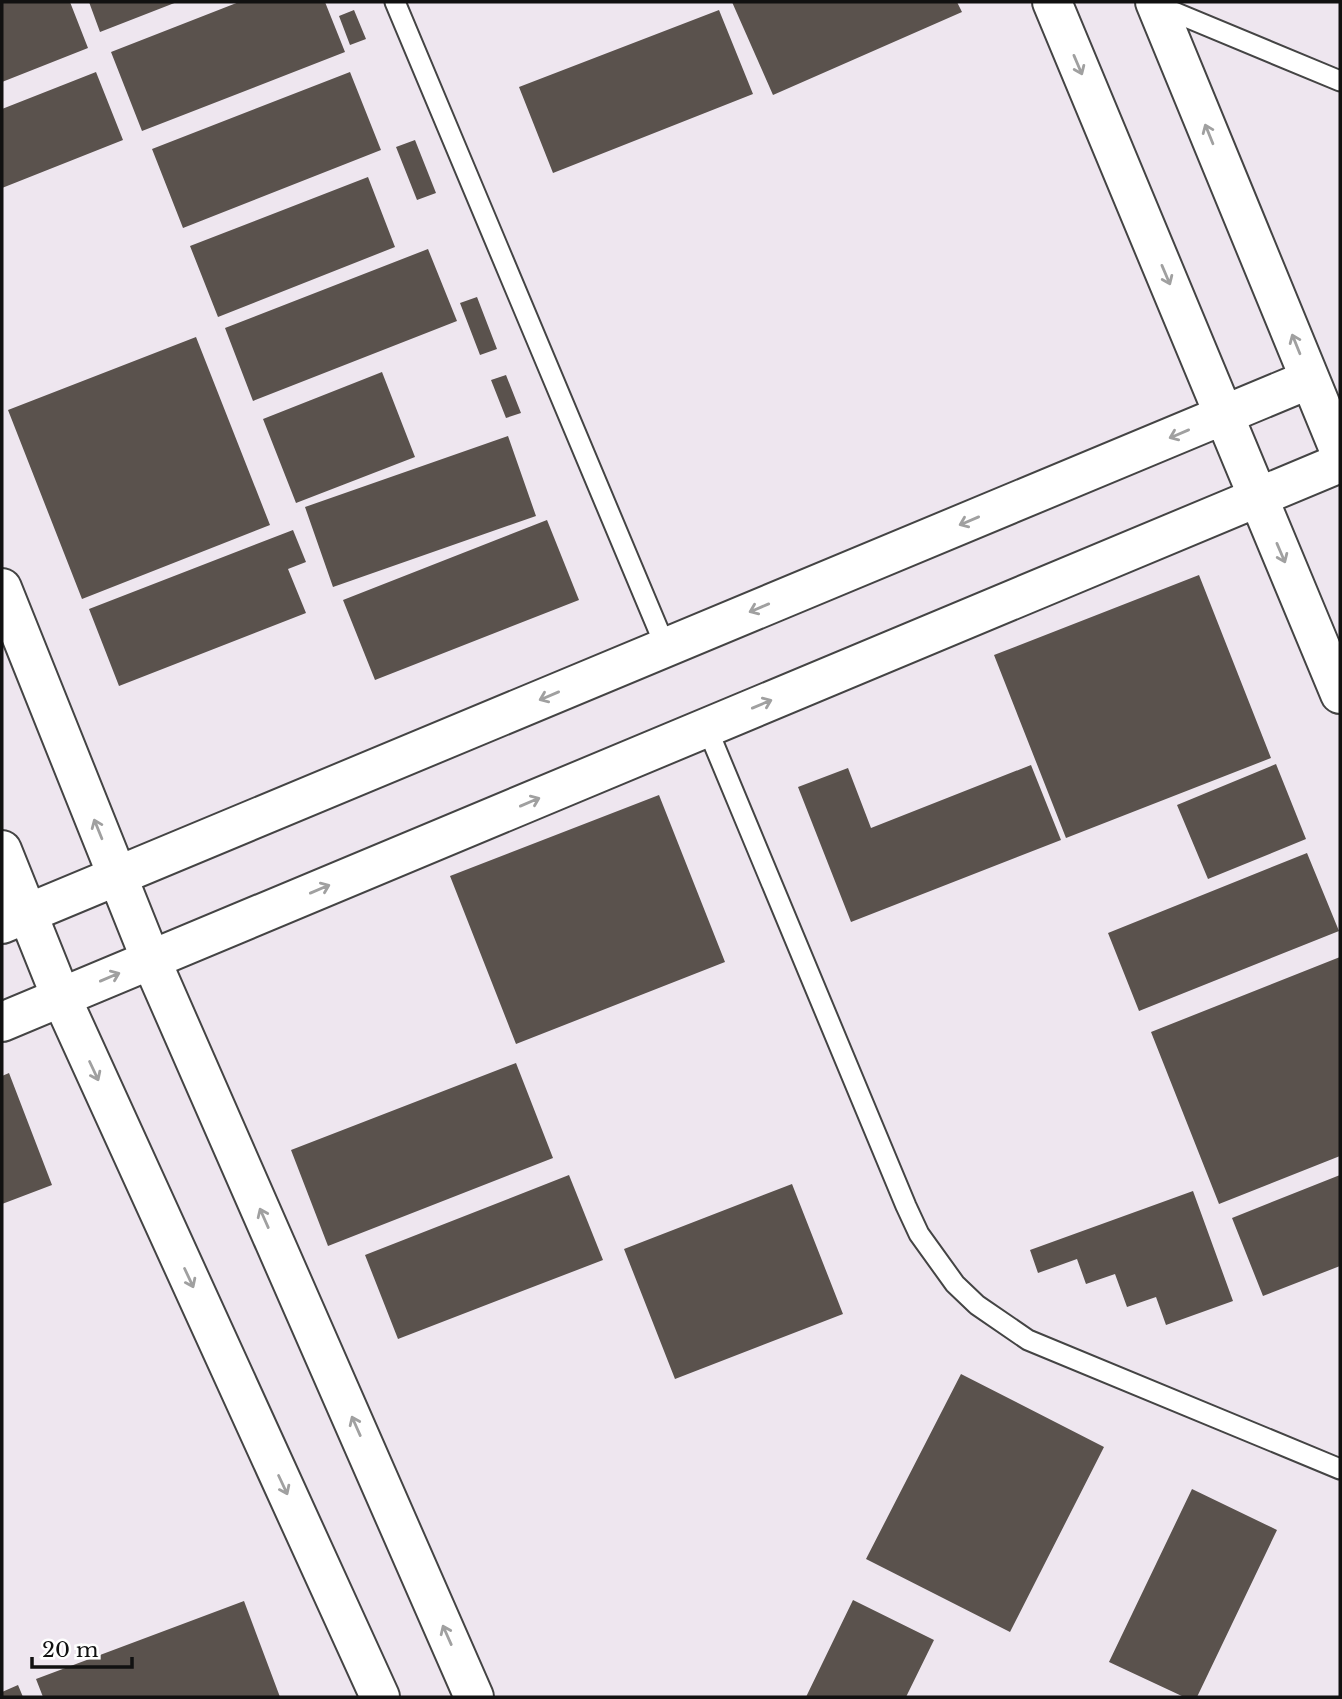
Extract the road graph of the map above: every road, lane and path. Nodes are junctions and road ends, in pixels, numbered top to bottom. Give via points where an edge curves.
1 (395, 2) edge
2 (1052, 2) edge
3 (1155, 3) edge
4 (1340, 81) edge
5 (1310, 379) junction
6 (1224, 415) junction
7 (1340, 453) edge
8 (1340, 463) edge
9 (1258, 497) junction
10 (2, 588) edge
11 (666, 648) junction
12 (1340, 694) edge
13 (707, 728) junction
14 (2, 850) edge
15 (117, 876) junction
16 (15, 918) edge
17 (151, 960) junction
18 (61, 997) junction
19 (2, 1022) edge
20 (1340, 1469) edge
21 (380, 1697) edge
22 (474, 1697) edge

1 - 11 lane
2 -> 6 street
3 - 4 lane
5 -> 3 street
5 - 6 street
5 - 7 street
6 - 9 street
6 -> 11 street
8 - 9 street
9 -> 12 street
13 -> 9 street
15 -> 10 street
11 -> 15 street
17 -> 13 street
13 - 20 lane via 906,1206 919,1234 955,1284 976,1305 1028,1340
14 - 16 street
15 - 16 street
15 - 17 street
16 - 18 street
18 -> 17 street
22 -> 17 street
18 - 19 street
18 -> 21 street

